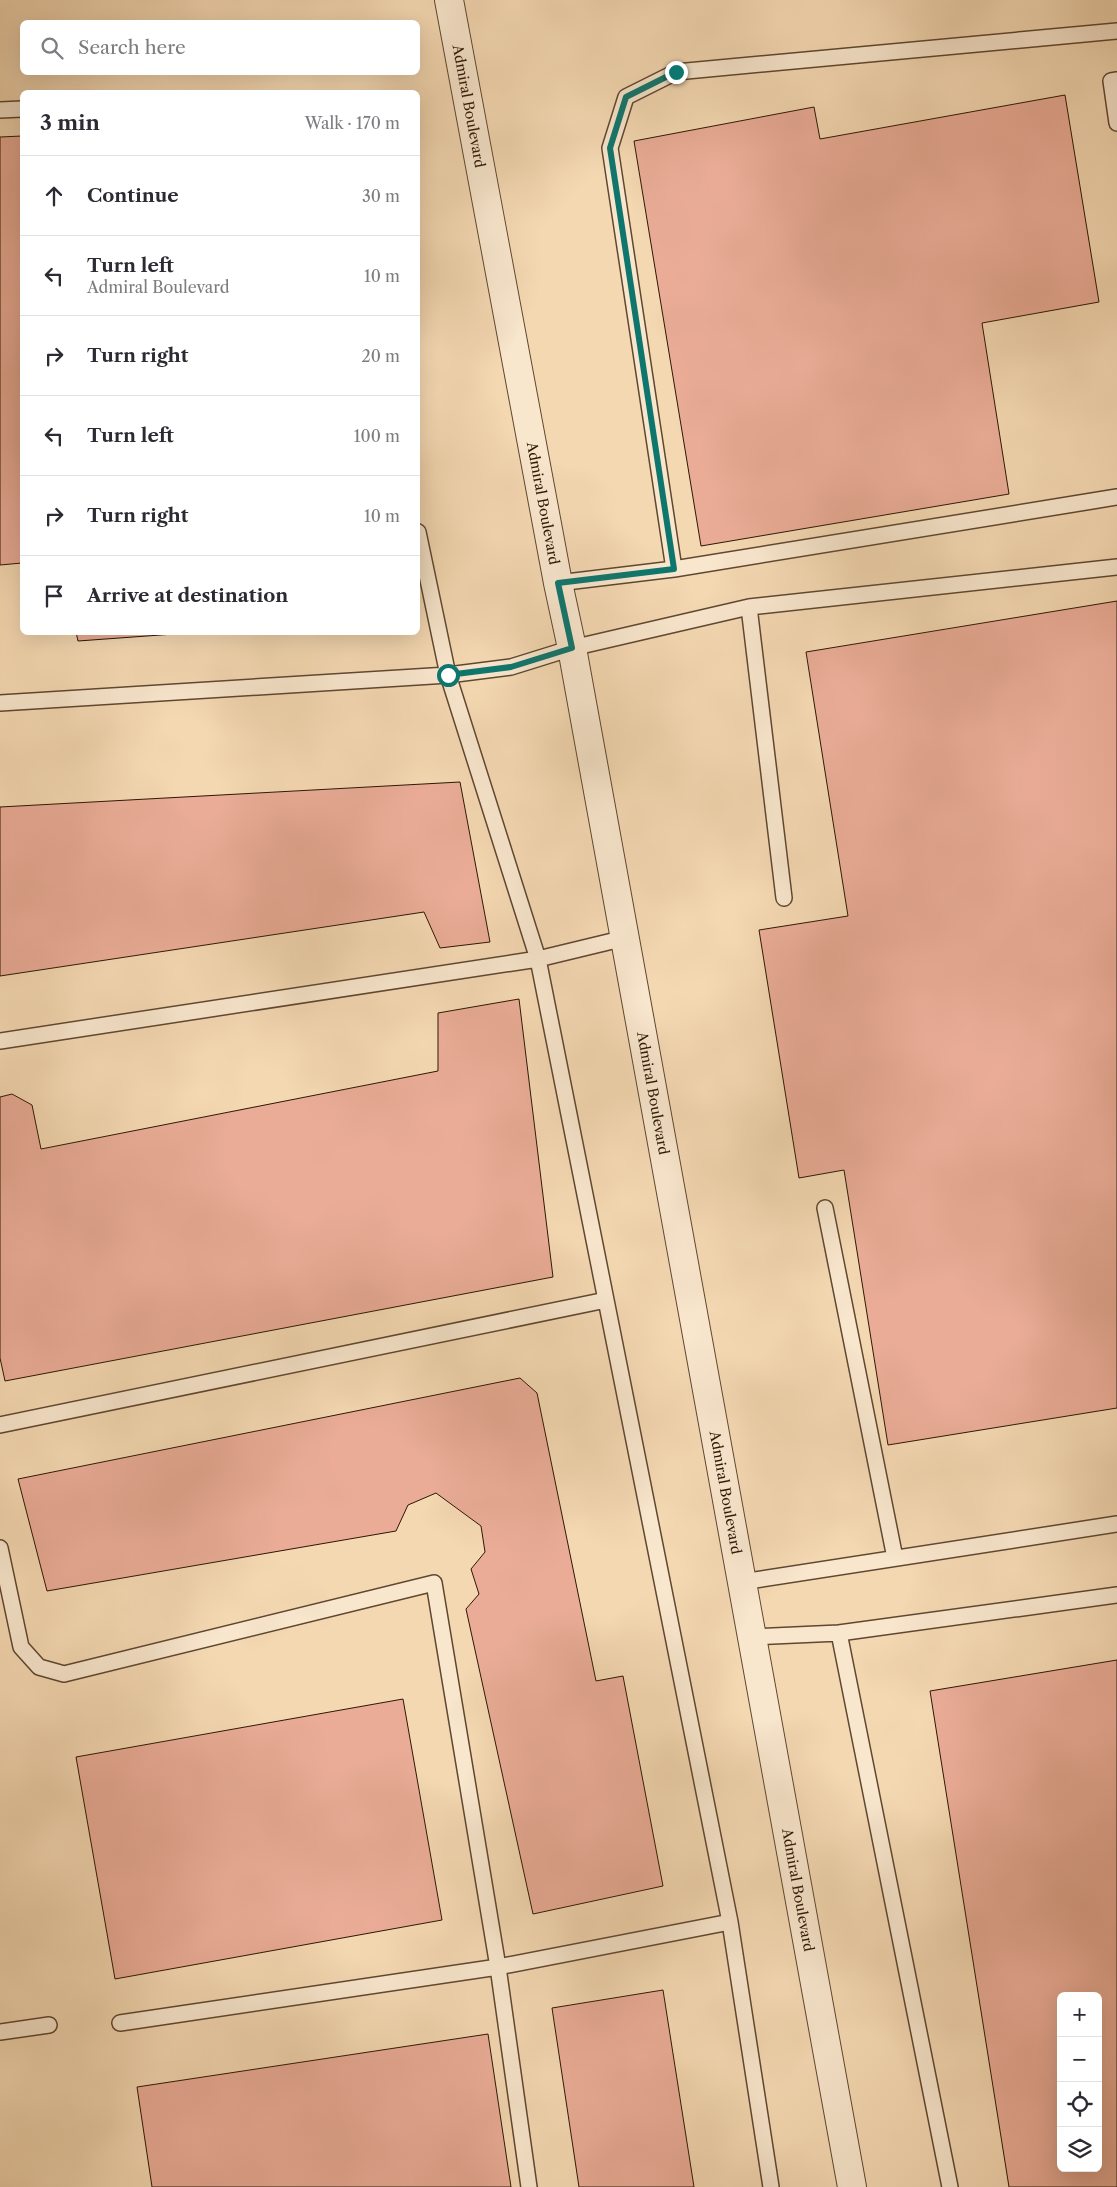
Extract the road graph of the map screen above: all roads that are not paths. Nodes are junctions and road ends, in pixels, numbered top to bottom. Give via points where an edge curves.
1 (450, 0) edge
2 (1117, 31) edge
3 (1117, 80) edge
4 (20, 109) edge
5 (0, 110) edge
6 (1117, 124) edge
7 (1117, 497) edge
8 (420, 542) edge
9 (1117, 567) edge
10 (674, 569) junction
11 (558, 583) junction
12 (748, 607) junction
13 (572, 648) junction
14 (448, 675) junction
15 (0, 702) edge
16 (784, 898) dead end
17 (625, 938) junction
18 (538, 959) junction
19 (0, 1041) edge
20 (825, 1208) dead end
21 (606, 1300) junction
22 (0, 1425) edge
23 (1117, 1524) edge
24 (0, 1548) edge
25 (895, 1558) junction
26 (742, 1582) junction
27 (1117, 1595) edge
28 (839, 1633) junction
29 (752, 1637) junction
30 (730, 1922) junction
31 (498, 1967) junction
32 (120, 2023) dead end
33 (49, 2025) dead end
34 (0, 2032) edge
35 (529, 2187) edge
36 (771, 2187) edge
37 (852, 2187) edge
38 (950, 2187) edge

1 - 11 street, Admiral Boulevard
2 - 10 lane via 676,72 626,97 610,148
3 - 6 lane via 1111,81
4 - 5 lane
7 - 10 lane
8 - 14 lane
9 - 12 lane
10 - 11 lane
11 - 13 street, Admiral Boulevard
12 - 13 lane
12 - 16 lane
13 - 14 lane via 511,667
13 - 17 street, Admiral Boulevard
14 - 15 lane
14 - 18 lane
17 - 18 lane
17 - 26 street, Admiral Boulevard
18 - 19 lane
18 - 21 lane
20 - 25 lane
21 - 22 lane
21 - 30 lane
23 - 25 lane
24 - 31 lane via 21,1647 39,1667 64,1674 434,1583
25 - 26 lane
26 - 29 street, Admiral Boulevard
27 - 28 lane
28 - 29 lane
28 - 38 lane
29 - 37 street, Admiral Boulevard
30 - 31 lane
30 - 36 lane
31 - 32 lane
31 - 35 lane
33 - 34 lane

